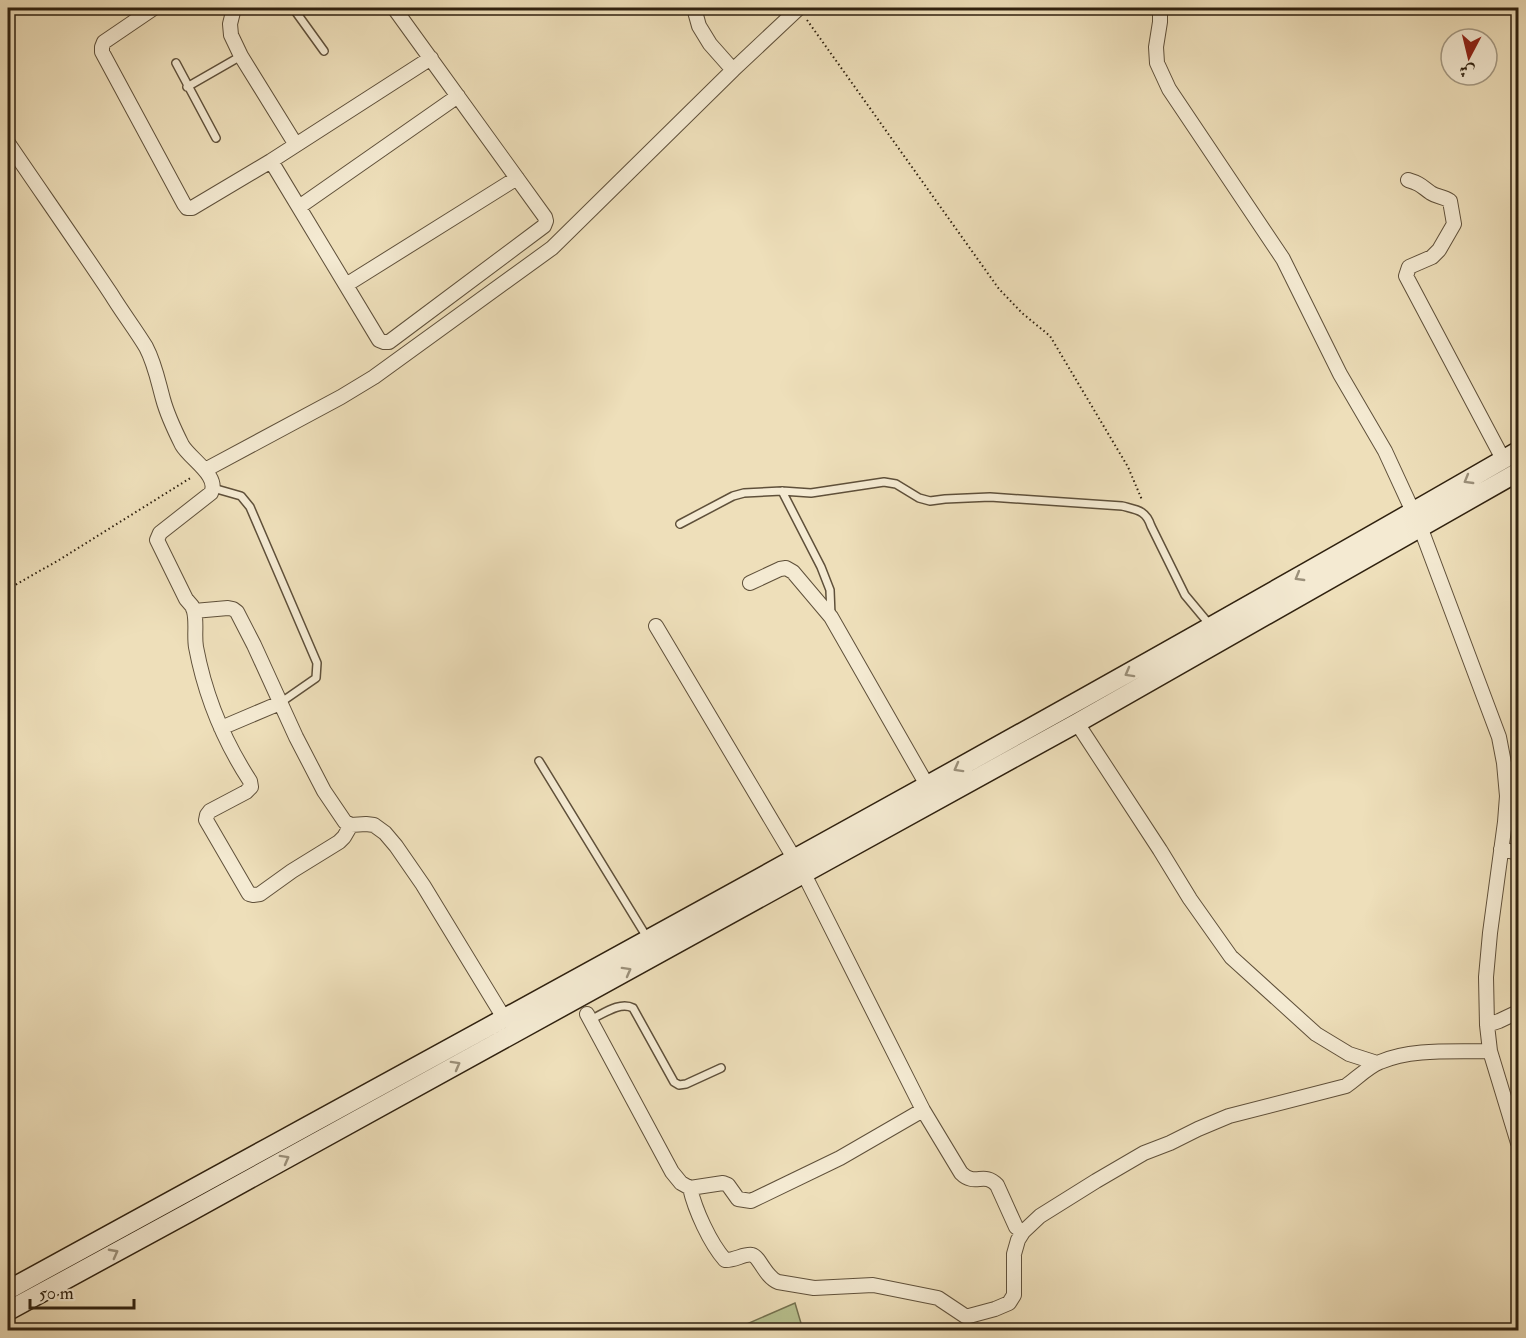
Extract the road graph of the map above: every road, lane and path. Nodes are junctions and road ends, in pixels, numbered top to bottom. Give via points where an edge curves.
1 (154, 8) edge
2 (234, 8) edge
3 (293, 8) edge
4 (394, 8) edge
5 (694, 8) edge
6 (799, 8) edge
7 (1160, 8) edge
8 (324, 51) dead end
9 (241, 56) junction
10 (431, 58) junction
11 (176, 63) dead end
12 (733, 70) junction
13 (187, 87) junction
14 (458, 96) junction
15 (216, 138) dead end
16 (8, 143) edge
17 (296, 145) junction
18 (271, 161) junction
19 (517, 178) junction
20 (1408, 180) dead end
21 (299, 207) junction
22 (346, 285) junction
23 (1511, 455) edge
24 (205, 470) junction
25 (1518, 472) edge
26 (213, 488) junction
27 (782, 491) junction
28 (1141, 511) junction
29 (1413, 512) junction
30 (680, 524) dead end
31 (1420, 529) junction
32 (750, 583) dead end
33 (8, 589) edge
34 (194, 611) junction
35 (831, 617) junction
36 (656, 626) dead end
37 (1212, 627) junction
38 (280, 703) junction
39 (1077, 723) junction
40 (221, 728) junction
41 (539, 761) dead end
42 (1518, 776) edge
43 (1506, 784) junction
44 (927, 785) junction
45 (351, 825) junction
46 (1501, 849) junction
47 (1518, 853) edge
48 (799, 866) junction
49 (648, 939) junction
50 (1518, 1012) edge
51 (588, 1017) joint
52 (504, 1018) junction
53 (1487, 1025) junction
54 (1490, 1051) junction
55 (1377, 1063) junction
56 (721, 1068) dead end
57 (923, 1110) junction
58 (1518, 1143) edge
59 (690, 1188) junction
60 (1023, 1232) junction
61 (8, 1290) edge
62 (8, 1311) edge

1 - 18 street via 104,42 102,52 187,208
2 - 9 street via 231,35
3 - 8 lane
4 - 10 street
5 - 12 street via 710,44
6 - 12 street
6 - 28 path via 999,288 1050,336 1128,467 1143,504
7 - 29 street via 1157,63 1169,89 1283,259
9 - 13 lane
9 - 17 street
10 - 14 street
10 - 17 street
11 - 13 lane
12 - 24 street via 552,248 374,377
13 - 15 lane
14 - 19 street
14 - 21 street
16 - 24 street via 146,348 182,444
17 - 18 street
18 - 21 street
19 - 22 street
19 - 22 street via 545,217 544,226 389,342 379,340
20 - 23 street via 1450,201 1454,224 1439,250 1409,267 1406,276
21 - 22 street
23 -> 29 street
24 - 26 street
24 - 33 path
25 - 31 street
26 - 34 street via 158,536
26 - 38 lane via 241,496 250,507 317,663 316,678
27 - 28 lane via 811,493 884,482 930,501 990,497 1122,506
27 - 30 lane via 733,496
27 - 35 lane via 830,590
28 - 37 lane via 1148,517 1185,595
29 - 31 street
29 -> 37 street
31 - 39 street
31 - 43 street via 1499,737
32 - 35 street via 786,568
34 - 38 street via 228,608 237,612
34 - 40 street via 198,654
35 - 44 street
36 - 48 street
37 -> 44 street
38 - 40 street
38 - 45 street via 324,791
39 - 48 street
39 - 55 street via 1231,957 1316,1034 1349,1054
40 - 45 street via 251,787 210,811 206,820 249,894 260,894 339,842
41 - 49 lane
42 - 43 street
43 - 46 street
44 - 48 street
45 - 52 street via 374,825 396,846
46 - 47 street
46 - 53 street via 1486,977
48 - 49 street
48 - 57 street
62 -> 48 street
49 - 52 street
50 - 53 street
51 - 56 lane via 629,1005 679,1085
51 - 59 street via 672,1172
52 - 61 street
53 - 54 street
54 - 55 street via 1420,1052
54 - 58 street
55 - 60 street via 1346,1086 1229,1116 1144,1153 1040,1216
57 - 59 street via 840,1158 751,1201 738,1199 723,1183
57 - 60 street via 962,1173 967,1179 992,1180 1016,1227
59 - 60 street via 717,1252 725,1260 750,1254 778,1282 814,1288 873,1285 938,1298 965,1316 1009,1303 1014,1295 1014,1254

